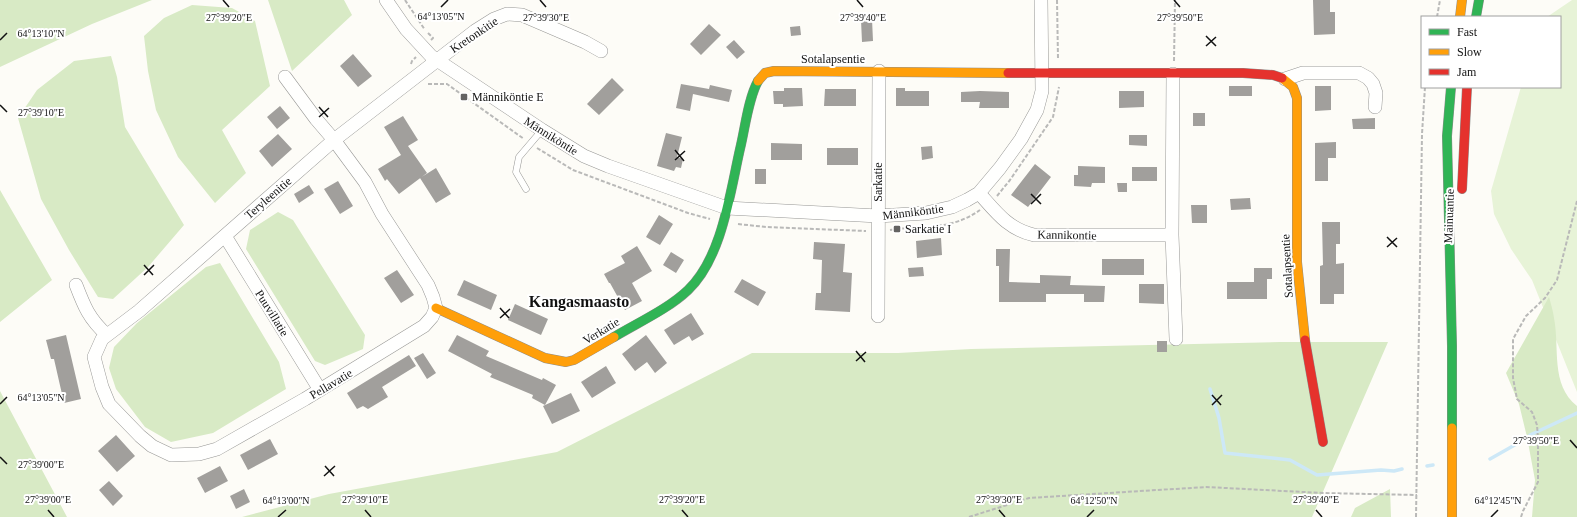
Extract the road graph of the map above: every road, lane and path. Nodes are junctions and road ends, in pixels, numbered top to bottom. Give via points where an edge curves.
1 (386, 0) edge
2 (1040, 0) edge
3 (1057, 0) edge
4 (1175, 0) edge
5 (1440, 0) edge
6 (1462, 0) edge
7 (1479, 0) edge
8 (1437, 16) edge
9 (1460, 16) edge
10 (1476, 16) edge
11 (601, 51) dead end
12 (438, 61) junction
13 (879, 71) junction
14 (1059, 72) junction
15 (1042, 73) junction
16 (1173, 74) junction
17 (285, 77) dead end
18 (1289, 83) junction
19 (1425, 88) edge
20 (1451, 88) edge
21 (1467, 88) edge
22 (1375, 107) dead end
23 (542, 130) junction
24 (334, 140) junction
25 (526, 189) dead end
26 (979, 193) junction
27 (1462, 201) dead end
28 (1577, 201) edge
29 (989, 204) junction
30 (727, 208) junction
31 (878, 216) junction
32 (703, 217) dead end
33 (724, 222) junction
34 (879, 232) junction
35 (1172, 235) junction
36 (225, 236) junction
37 (1459, 260) dead end
38 (76, 285) dead end
39 (436, 308) junction
40 (878, 316) dead end
41 (104, 337) junction
42 (1176, 339) dead end
43 (1452, 346) junction
44 (320, 390) junction
45 (1323, 442) dead end
46 (1417, 495) junction
47 (969, 517) edge
48 (1416, 517) edge
49 (1452, 517) edge
50 (1521, 517) edge

1 - 12 street, Männiköntie via 406,29
2 - 15 street, Männiköntie
3 - 14 path
4 - 16 path
5 - 8 path
6 - 9 main road
7 - 10 main road
11 - 12 street, Kretonkitie via 522,15 507,14 476,31
12 - 23 street, Männiköntie
12 - 24 street, Teryleenitie
13 - 15 main road, Sotalapsentie
13 - 30 main road, Sotalapsentie via 766,73 757,83 750,104
13 - 31 street, Sarkatie
14 - 15 main road, Sotalapsentie
14 - 16 main road, Sotalapsentie
14 - 29 path via 1059,92 1053,117 1010,180
15 - 26 street, Männiköntie via 1042,91 1037,110 1021,139
16 - 18 main road, Sotalapsentie via 1273,75
16 - 35 street
17 - 24 street
18 - 22 street via 1291,76 1303,74 1359,73 1374,84
18 - 45 main road, Sotalapsentie via 1297,98 1297,262 1311,381
19 - 46 path via 1422,134
20 - 43 main road, Mainuantie via 1447,136
21 - 27 main road, Mainuantie
23 - 25 lane via 519,158 516,172
23 - 30 street, Männiköntie via 584,156
24 - 36 street, Teryleenitie
24 - 39 street via 365,182 382,214 428,285
26 - 29 street, Kannikontie
26 - 31 street, Männiköntie via 952,207 926,213
28 - 50 path via 1556,280 1545,298 1526,316 1513,339 1513,378 1517,399 1532,412 1537,425 1538,439 1538,482
29 - 34 path via 970,217 951,225
29 - 35 street, Kannikontie via 1013,227 1034,235
30 - 31 street, Männiköntie
30 - 33 main road, Verkatie
31 - 34 street, Sarkatie
32 - 33 path
33 - 34 path via 766,227
33 - 39 main road, Verkatie via 708,262 688,290 671,303 574,360 566,362 545,358
34 - 40 street, Sarkatie
35 - 42 street
36 - 41 street, Teryleenitie via 139,311
36 - 44 street, Puuvillatie
37 - 43 main road, Mainuantie
38 - 41 street via 84,307
39 - 44 street, Pellavatie via 424,326
41 - 44 street, Pellavatie via 94,358 109,404 152,446 171,455 199,454 217,449
43 - 49 main road, Mainuantie
46 - 47 path via 1206,487 1029,498
46 - 48 path

